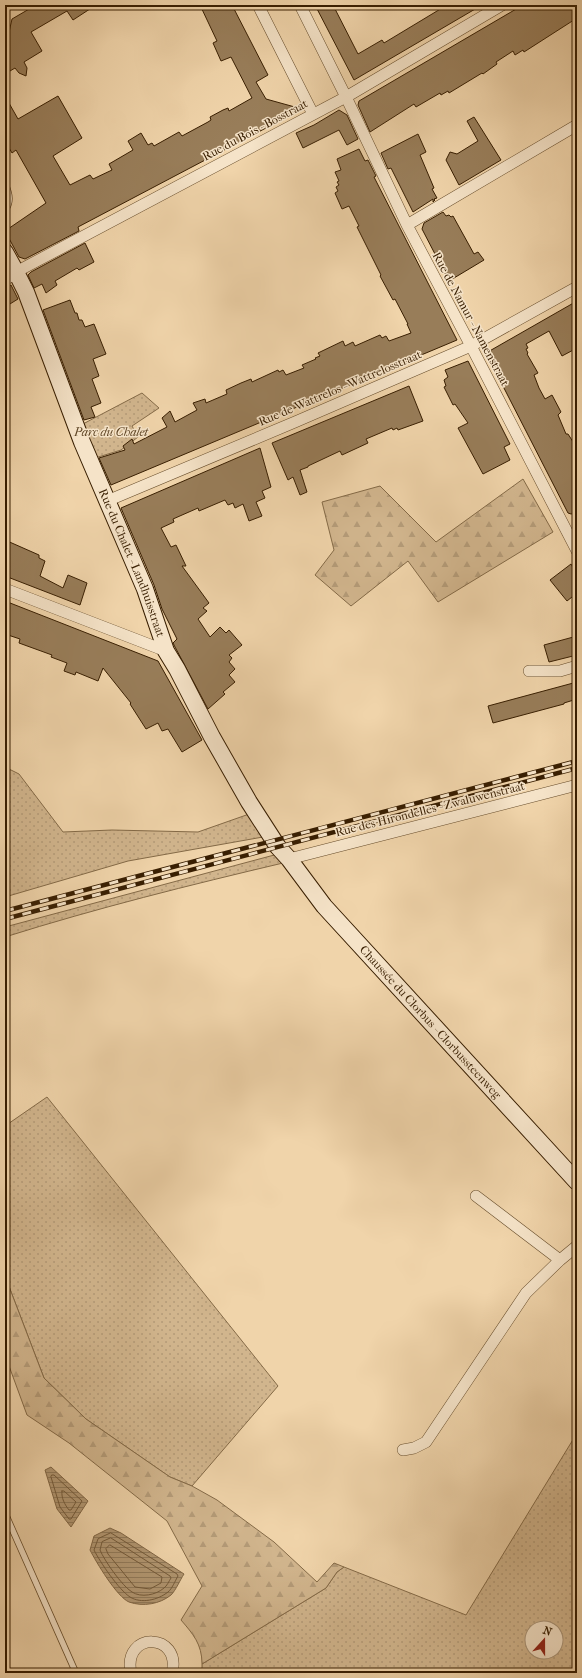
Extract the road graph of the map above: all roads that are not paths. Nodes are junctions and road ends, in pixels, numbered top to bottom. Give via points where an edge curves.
1 (258, 5) edge
2 (300, 5) edge
3 (502, 5) edge
4 (346, 97) junction
5 (313, 114) junction
6 (577, 124) edge
7 (5, 184) edge
8 (5, 210) edge
9 (407, 225) junction
10 (5, 252) edge
11 (11, 276) edge
12 (577, 287) edge
13 (472, 346) junction
14 (107, 501) junction
15 (577, 551) edge
16 (5, 589) edge
17 (166, 651) junction
18 (577, 666) edge
19 (529, 671) dead end
20 (577, 785) edge
21 (288, 859) junction
22 (577, 1182) edge
23 (476, 1196) dead end
24 (577, 1246) edge
25 (560, 1260) junction
26 (404, 1450) dead end
27 (5, 1513) edge
28 (76, 1673) edge
29 (131, 1673) edge
30 (172, 1673) edge

1 - 5 street
2 - 4 street, Rue de Namur - Namenstraat
3 - 4 street, Rue du Bois - Bosstraat
4 - 5 street, Rue du Bois - Bosstraat
4 - 9 street, Rue de Namur - Namenstraat
5 - 11 street, Rue du Bois - Bosstraat
6 - 9 street
7 - 8 lane via 10,192
9 - 13 street, Rue de Namur - Namenstraat
10 - 11 street, Rue du Chalet - Landhuisstraat
11 - 14 street, Rue du Chalet - Landhuisstraat
12 - 13 street, Rue de Wattrelos - Wattrelosstraat
13 - 14 street, Rue de Wattrelos - Wattrelosstraat
13 - 15 street, Rue de Namur - Namenstraat
14 - 17 street, Rue du Chalet - Landhuisstraat via 145,589
16 - 17 street
17 - 21 street, Rue du Chalet - Landhuisstraat via 249,802
18 - 19 street via 560,671
20 - 21 street, Rue des Hirondelles - Zwaluwenstraat
21 - 22 street, Chaussée du Clorbus - Clorbussteenweg via 324,906
23 - 25 street
24 - 25 street
25 - 26 street via 526,1293 426,1442
27 - 28 lane
29 - 30 street via 131,1654 138,1646 147,1642 157,1642 166,1647 172,1655

